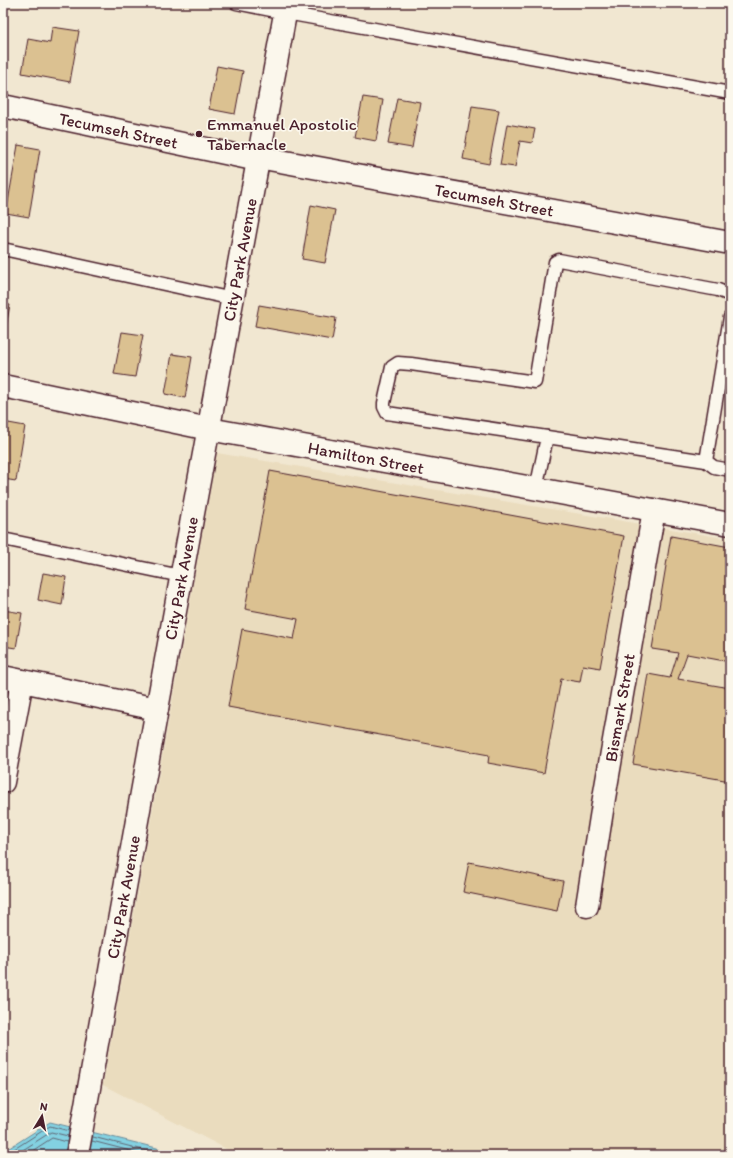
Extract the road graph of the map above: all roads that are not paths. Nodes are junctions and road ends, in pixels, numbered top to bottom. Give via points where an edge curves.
1 (236, 3) edge
2 (286, 8) edge
3 (730, 93) edge
4 (3, 106) edge
5 (258, 158) junction
6 (730, 243) edge
7 (3, 249) edge
8 (730, 295) edge
9 (233, 298) junction
10 (730, 317) edge
11 (3, 386) edge
12 (209, 429) junction
13 (547, 437) junction
14 (706, 461) junction
15 (730, 470) edge
16 (536, 489) junction
17 (654, 510) junction
18 (730, 524) edge
19 (3, 539) edge
20 (181, 576) junction
21 (12, 679) edge
22 (157, 709) junction
23 (3, 782) edge
24 (587, 906) dead end
25 (77, 1155) edge

1 - 2 lane
2 - 3 lane
2 - 5 street, City Park Avenue
4 - 5 street, Tecumseh Street
5 - 6 street, Tecumseh Street
5 - 9 street, City Park Avenue
7 - 9 lane
8 - 13 lane via 718,290 559,260 555,262 535,382 404,363 392,367 384,403 387,413
9 - 12 street, City Park Avenue
10 - 14 lane
11 - 12 street, Hamilton Street
12 - 16 street, Hamilton Street
12 - 20 street, City Park Avenue
13 - 14 lane
13 - 16 lane
14 - 15 lane via 714,467
16 - 17 street, Hamilton Street
17 - 18 street, Hamilton Street
17 - 24 street, Bismark Street
19 - 20 lane
20 - 22 street, City Park Avenue
21 - 22 street
21 - 23 street
22 - 25 street, City Park Avenue

